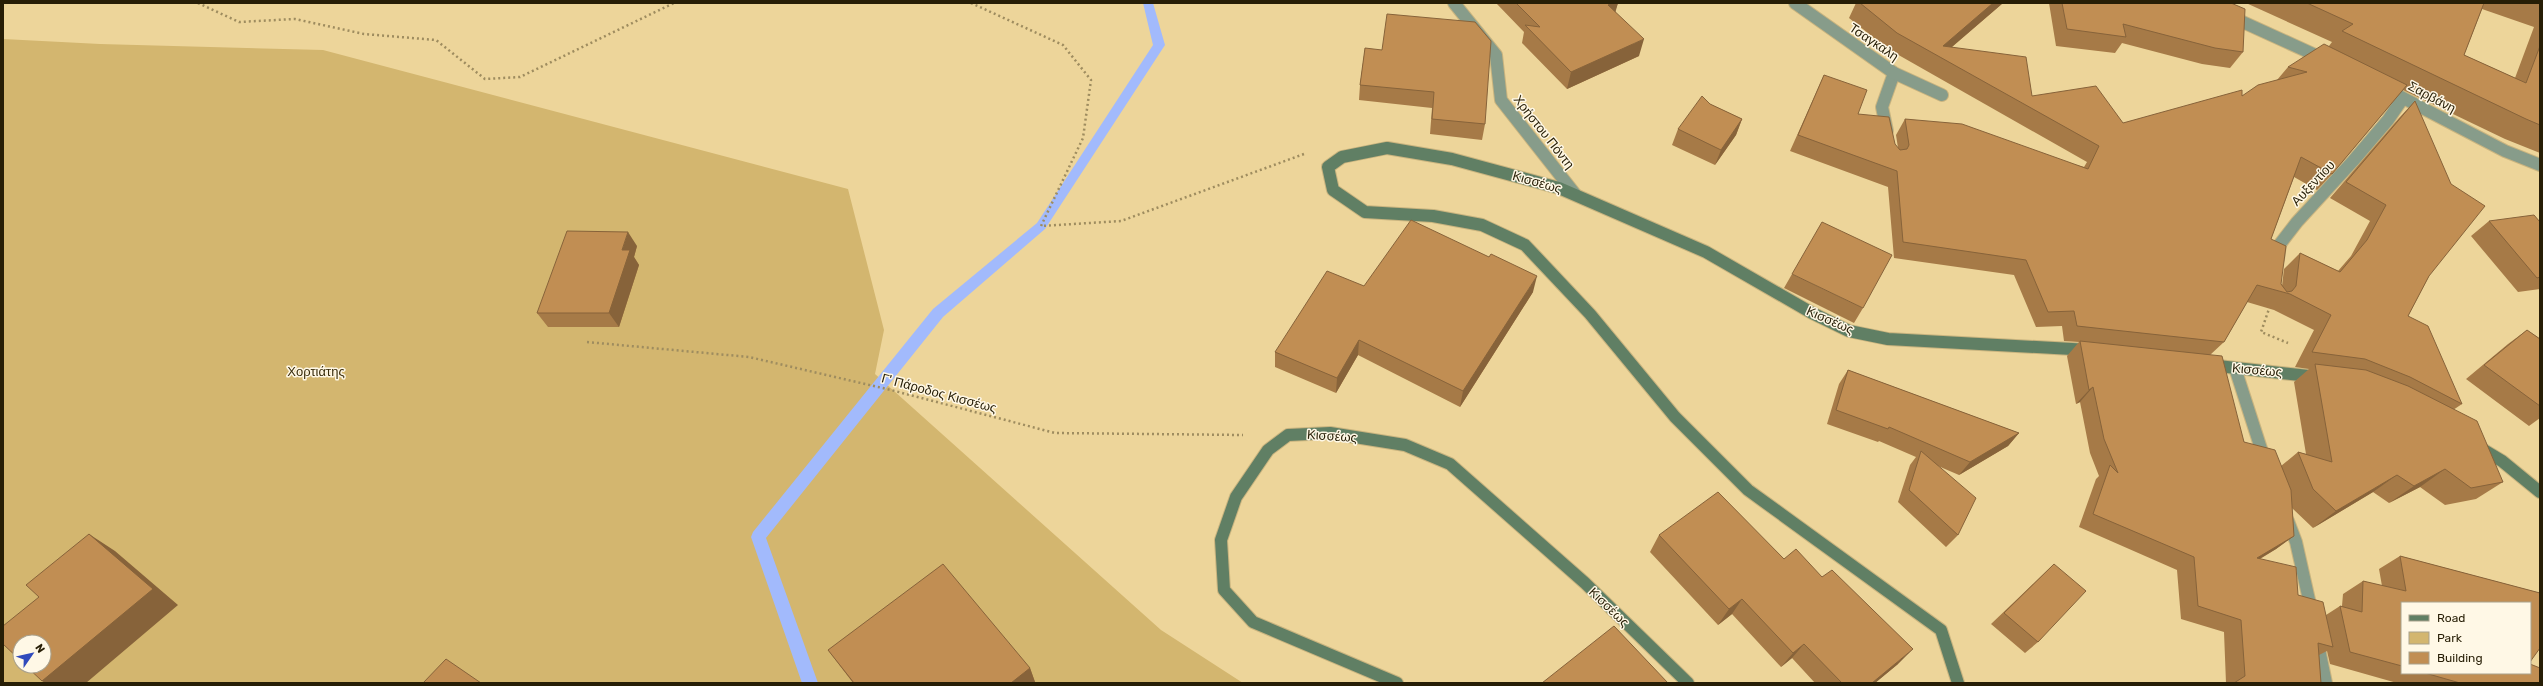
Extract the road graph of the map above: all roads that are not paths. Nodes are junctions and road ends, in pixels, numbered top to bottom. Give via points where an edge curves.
1 (1454, 3) edge
2 (1795, 3) edge
3 (2201, 3) edge
4 (2332, 63) edge
5 (1894, 73) junction
6 (2375, 84) edge
7 (1942, 95) dead end
8 (2403, 98) junction
9 (1890, 144) edge
10 (2540, 165) edge
11 (1575, 194) junction
12 (2277, 272) edge
13 (2102, 351) edge
14 (2196, 363) edge
15 (2235, 368) junction
16 (2331, 379) edge
17 (2464, 438) edge
18 (2270, 475) edge
19 (2540, 492) edge
20 (2284, 512) edge
21 (1398, 683) edge
22 (1688, 683) edge
23 (1958, 683) edge
24 (2326, 683) edge

1 - 11 street, Χρήστου Πόντη via 1496,55 1501,100
2 - 5 street, Τσαγκαλη
3 - 4 street
5 - 7 street, Τσαγκαλη
5 - 9 street via 1882,107
6 - 8 street, Σαρβάνη
8 - 10 street, Σαρβάνη via 2505,151
8 - 12 street, Αυξεντίου via 2388,120 2280,244
11 - 13 street, Κισσέως via 1706,252 1812,313 1849,331 1888,339
11 - 23 street, Κισσέως via 1452,158 1387,148 1342,157 1328,167 1333,190 1365,212 1433,216 1482,225 1525,245 1590,314 1675,417 1748,490 1941,630
14 - 15 street, Κισσέως
15 - 16 street, Κισσέως
15 - 18 street
17 - 19 street via 2502,461
20 - 24 street via 2296,542
21 - 22 street, Κισσέως via 1254,622 1224,590 1221,540 1236,497 1268,450 1288,435 1330,434 1405,445 1450,464 1585,584

